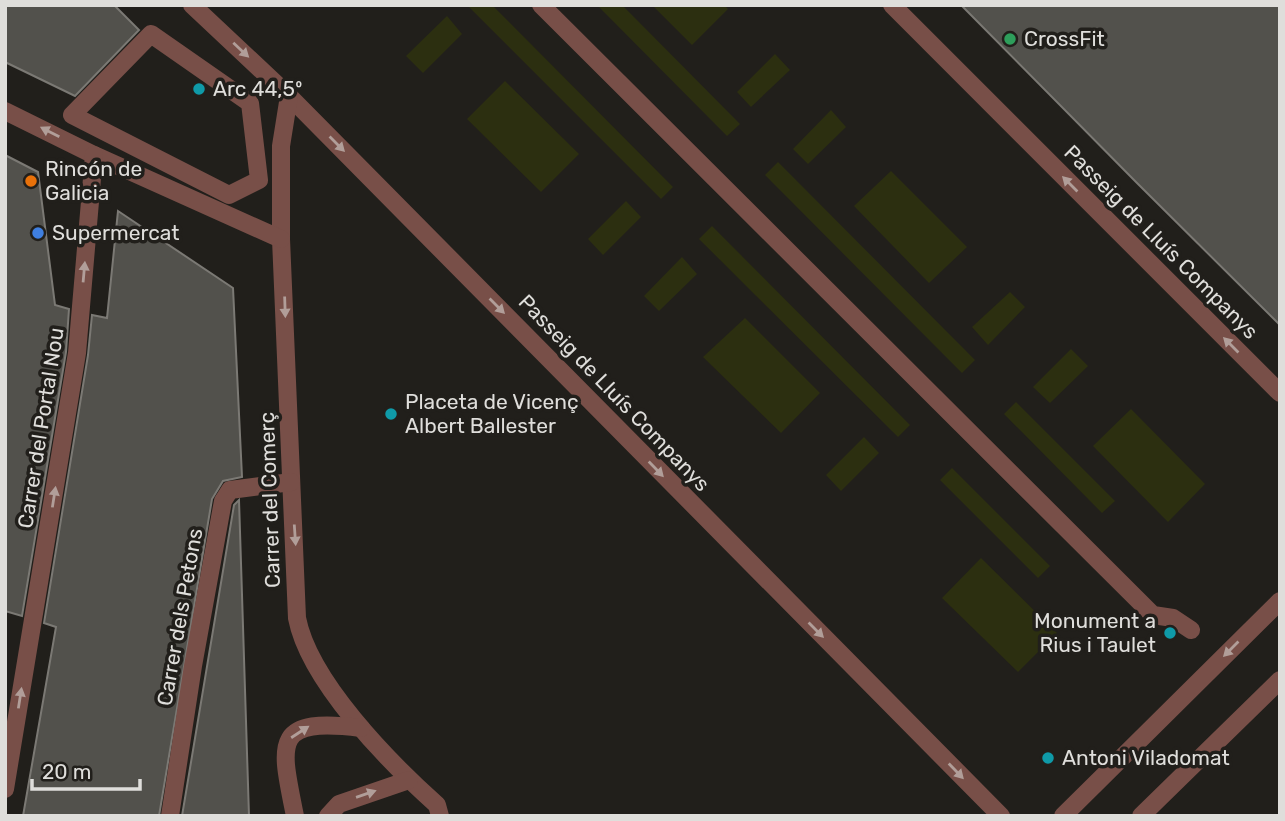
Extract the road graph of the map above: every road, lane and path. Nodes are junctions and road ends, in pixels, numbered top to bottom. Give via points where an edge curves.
1 (192, 5) edge
2 (541, 5) edge
3 (897, 7) edge
4 (289, 96) junction
5 (5, 111) edge
6 (72, 115) joint
7 (94, 155) junction
8 (281, 239) junction
9 (1280, 393) edge
10 (291, 482) junction
11 (1280, 601) edge
12 (1191, 629) dead end
13 (1280, 680) edge
14 (361, 728) junction
15 (408, 780) junction
16 (5, 789) edge
17 (170, 816) edge
18 (295, 816) edge
19 (328, 816) edge
20 (440, 816) edge
21 (1001, 816) edge
22 (1063, 816) edge
23 (1141, 816) edge

1 -> 4 street, Passeig de Lluís Companys
2 - 12 street via 1153,615 1173,618
9 -> 3 street, Passeig de Lluís Companys
4 - 8 street, Carrer del Comerç via 281,146
4 -> 21 street, Passeig de Lluís Companys
7 -> 5 street
6 - 6 street via 151,34 250,103 259,180 229,195
7 - 8 street
16 -> 7 street, Carrer del Portal Nou via 77,353
8 -> 10 street, Carrer del Comerç
10 -> 14 street, Carrer del Comerç via 300,636
10 - 17 street, Carrer dels Petons via 230,490 223,501
11 -> 22 street
13 - 23 street
14 - 15 street, Carrer del Comerç
18 -> 14 street via 283,758 285,744 296,730 313,724
19 -> 15 street via 339,804
15 - 20 street, Carrer del Comerç via 437,806

